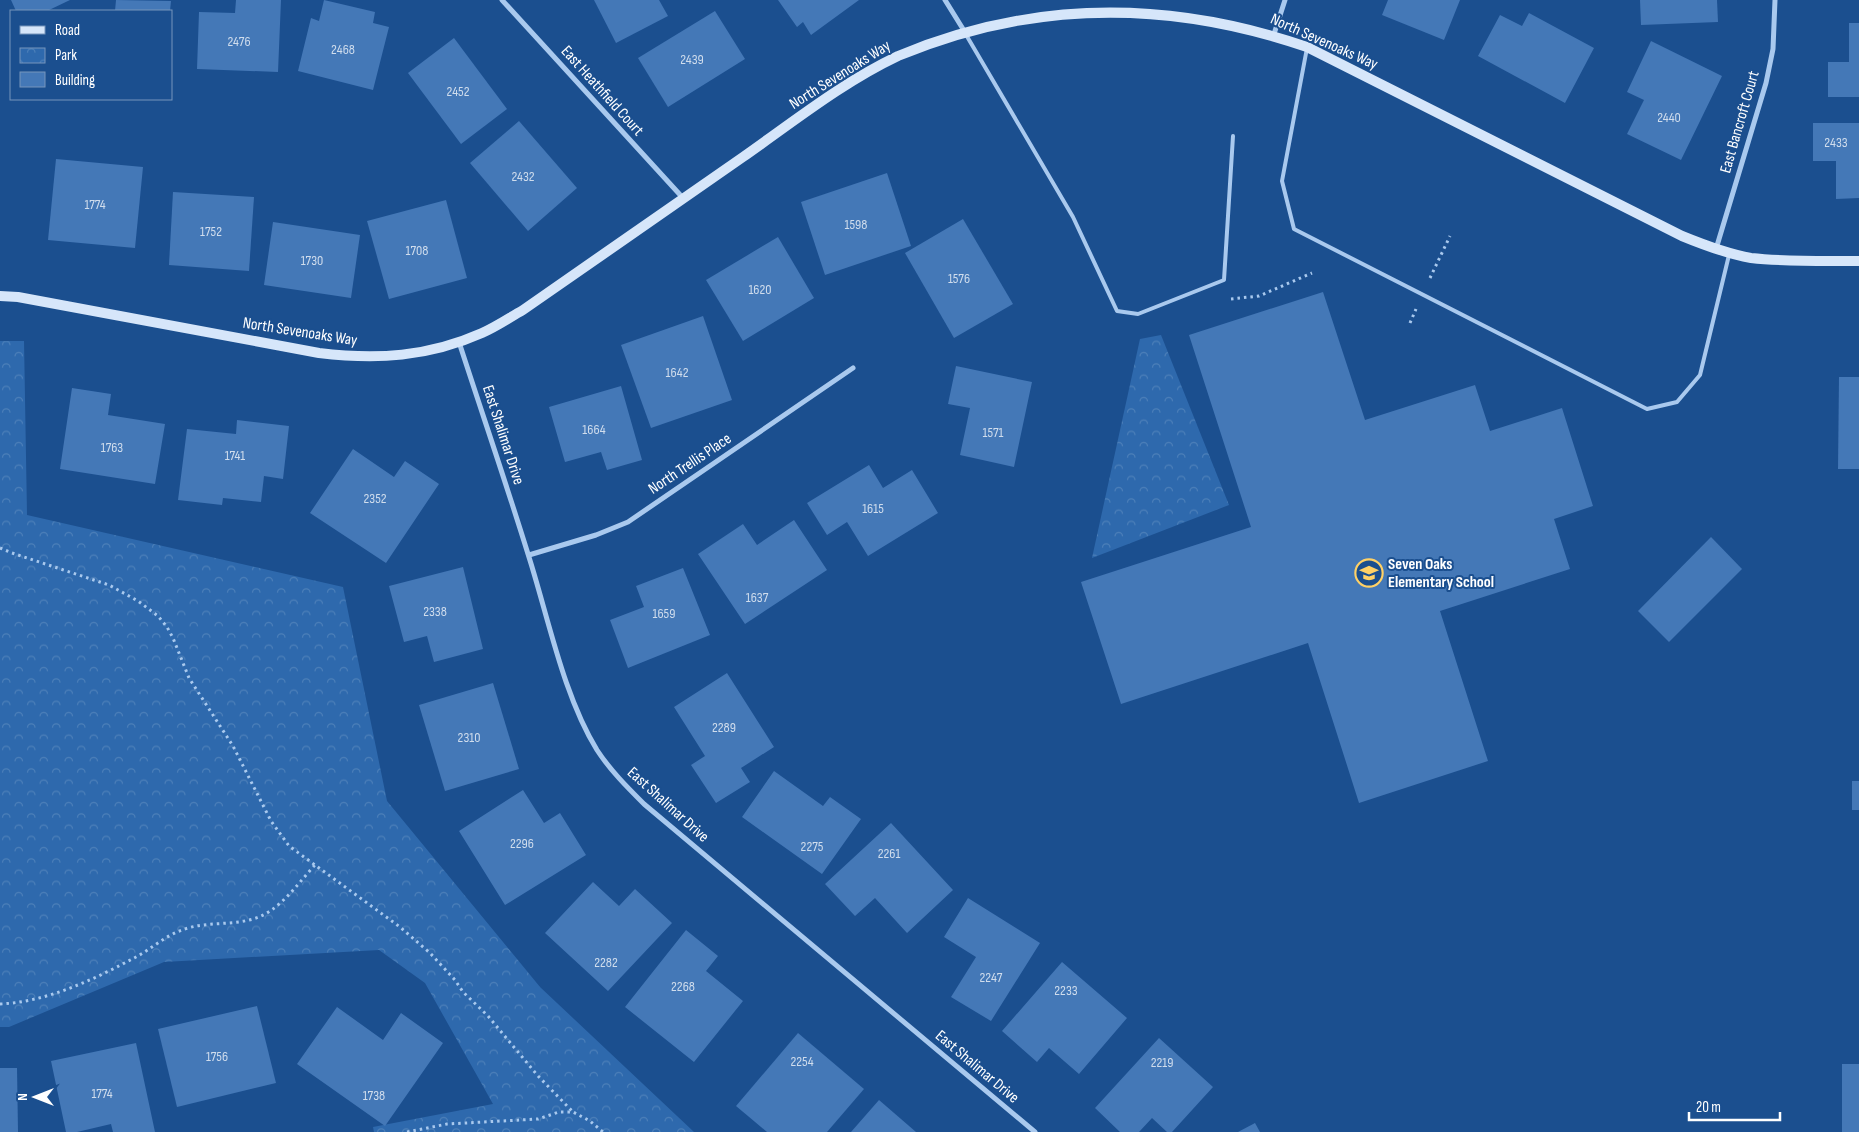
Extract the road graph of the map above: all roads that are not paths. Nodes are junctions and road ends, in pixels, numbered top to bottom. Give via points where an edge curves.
1 (502, 0) edge
2 (945, 0) edge
3 (1285, 0) edge
4 (1775, 0) edge
5 (963, 29) junction
6 (1274, 34) junction
7 (1307, 47) junction
8 (1233, 136) dead end
9 (683, 198) junction
10 (1716, 249) junction
11 (1730, 252) junction
12 (1859, 261) edge
13 (0, 296) edge
14 (459, 342) junction
15 (853, 368) dead end
16 (529, 555) junction
17 (1035, 1132) edge

1 - 9 street, East Heathfield Court
2 - 5 street
3 - 6 street
4 - 10 street, East Bancroft Court via 1773,49 1766,83
5 - 6 street, North Sevenoaks Way via 1056,9 1136,6 1171,9 1240,23
5 - 8 lane via 1077,223 1117,311 1138,314 1224,280
5 - 9 street, North Sevenoaks Way via 904,53 866,73
6 - 7 street, North Sevenoaks Way
7 - 10 street, North Sevenoaks Way via 1682,236
7 - 11 lane via 1282,181 1294,229 1647,409 1677,402 1700,375
9 - 14 street, North Sevenoaks Way via 523,310
10 - 11 street, North Sevenoaks Way
11 - 12 street, North Sevenoaks Way via 1750,258 1785,261
13 - 14 street, North Sevenoaks Way via 355,357 430,351
14 - 16 street, East Shalimar Drive
15 - 16 street, North Trellis Place via 628,522
16 - 17 street, East Shalimar Drive via 580,718 597,750 619,779 644,804

